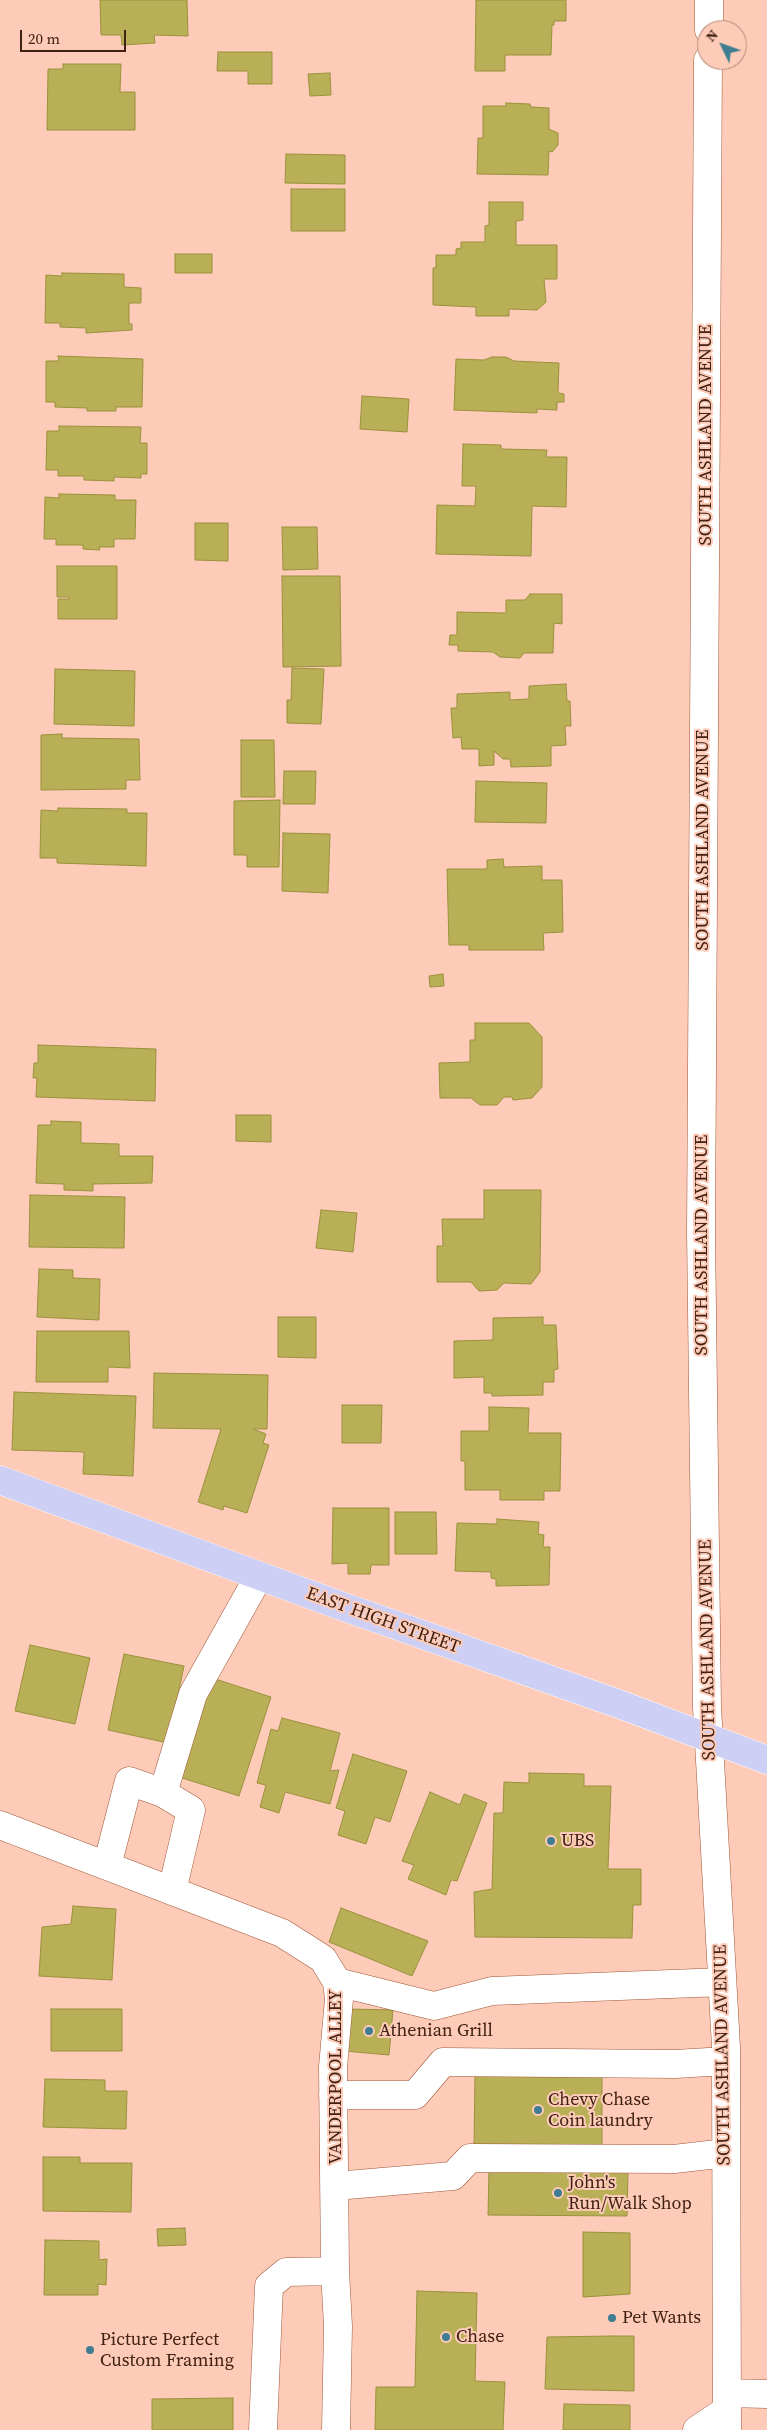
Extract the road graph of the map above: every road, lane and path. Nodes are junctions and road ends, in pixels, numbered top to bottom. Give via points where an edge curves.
1 (709, 0) edge
2 (708, 20) edge
3 (708, 70) edge
4 (0, 1480) edge
5 (259, 1576) junction
6 (709, 1738) junction
7 (767, 1760) edge
8 (163, 1793) junction
9 (0, 1825) edge
10 (107, 1866) junction
11 (172, 1891) junction
12 (337, 1982) junction
13 (722, 1982) junction
14 (726, 2061) junction
15 (333, 2095) junction
16 (726, 2153) junction
17 (335, 2186) junction
18 (335, 2271) junction
19 (767, 2394) edge
20 (726, 2411) edge
21 (263, 2430) edge
22 (336, 2430) edge
23 (697, 2430) edge

1 - 2 street
3 - 6 street, SOUTH ASHLAND AVENUE via 700,1232
4 - 5 main road, EAST HIGH STREET
5 - 6 main road, EAST HIGH STREET
5 - 8 street via 193,1694
6 - 7 main road, EAST HIGH STREET
6 - 13 street, SOUTH ASHLAND AVENUE
8 - 10 street via 129,1782
8 - 11 street via 191,1810
9 - 10 street, VANDERPOOL ALLEY
10 - 11 street, VANDERPOOL ALLEY
11 - 12 street, VANDERPOOL ALLEY via 290,1938 324,1959
12 - 13 street via 434,2006 492,1991
12 - 15 street, VANDERPOOL ALLEY via 339,1999
13 - 14 street, SOUTH ASHLAND AVENUE
14 - 15 street via 675,2064 443,2062 415,2095
14 - 16 street, SOUTH ASHLAND AVENUE
15 - 17 street, VANDERPOOL ALLEY
16 - 17 street via 674,2159 470,2158 453,2176
16 - 20 street, SOUTH ASHLAND AVENUE
17 - 18 street, VANDERPOOL ALLEY
18 - 21 street via 286,2272 269,2286
18 - 22 street, VANDERPOOL ALLEY via 338,2326
19 - 20 street
20 - 23 street

